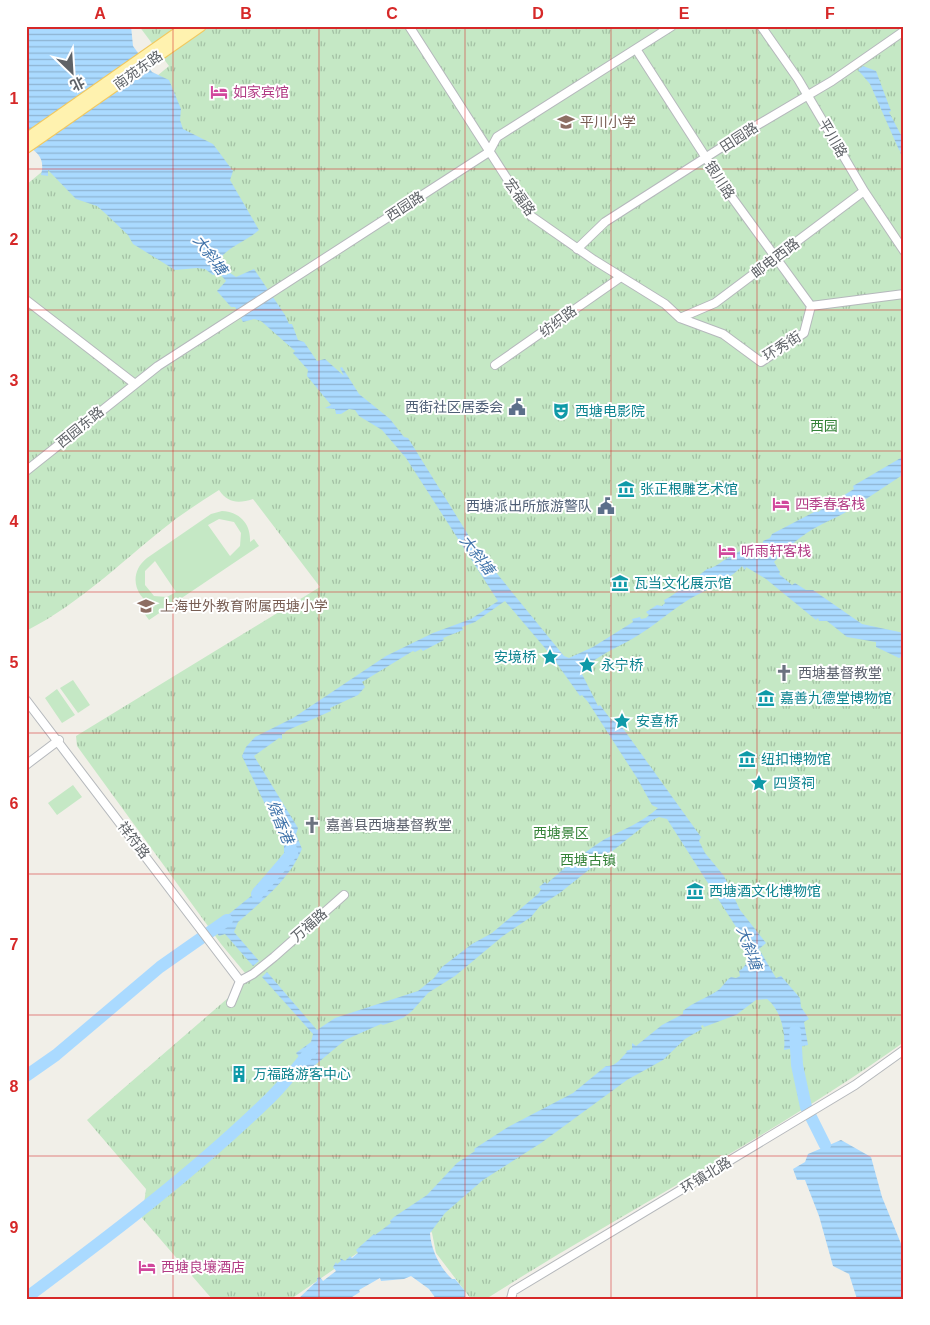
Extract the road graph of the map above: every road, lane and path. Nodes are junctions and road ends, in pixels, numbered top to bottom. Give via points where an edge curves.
1 (187, 26) edge
2 (201, 26) edge
3 (409, 26) edge
4 (672, 26) edge
5 (761, 26) edge
6 (904, 31) edge
7 (636, 49) junction
8 (808, 95) junction
9 (26, 139) edge
10 (26, 148) edge
11 (490, 152) junction
12 (706, 158) junction
13 (864, 191) junction
14 (577, 248) junction
15 (904, 251) edge
16 (774, 258) junction
17 (621, 277) junction
18 (904, 294) edge
19 (26, 300) edge
20 (811, 306) junction
21 (680, 318) junction
22 (495, 365) dead end
23 (135, 384) junction
24 (26, 470) edge
25 (26, 700) edge
26 (59, 740) junction
27 (26, 764) edge
28 (344, 895) dead end
29 (240, 981) junction
30 (231, 1002) dead end
31 (904, 1050) edge
32 (511, 1299) edge

1 - 9 main road, 南苑东路
2 - 10 main road, 南苑东路
3 - 11 street, 宏福路
4 - 7 street, 西园路
5 - 8 street, 平川路
6 - 8 street, 田园路
7 - 11 street, 西园路 via 497,137
7 - 12 street, 银川路
8 - 12 street, 田园路
8 - 13 street, 平川路
11 - 14 street, 宏福路 via 531,216
11 - 23 street, 西园路
12 - 14 street, 田园路 via 605,222
12 - 16 street, 银川路
13 - 15 street, 平川路
13 - 16 street, 邮电西路
14 - 17 street, 宏福路
16 - 20 street, 银川路
16 - 21 street, 邮电西路 via 714,303
17 - 21 street, 宏福路 via 665,304
17 - 22 street, 纺织路
18 - 20 street
19 - 23 street
20 - 21 street, 环秀街 via 804,333 761,362 723,334
23 - 24 street, 西园东路
25 - 26 street, 祥符路
26 - 27 street
26 - 29 street, 祥符路
28 - 29 street, 万福路 via 253,974
29 - 30 street
31 - 32 street, 环镇北路 via 832,1098 513,1291

